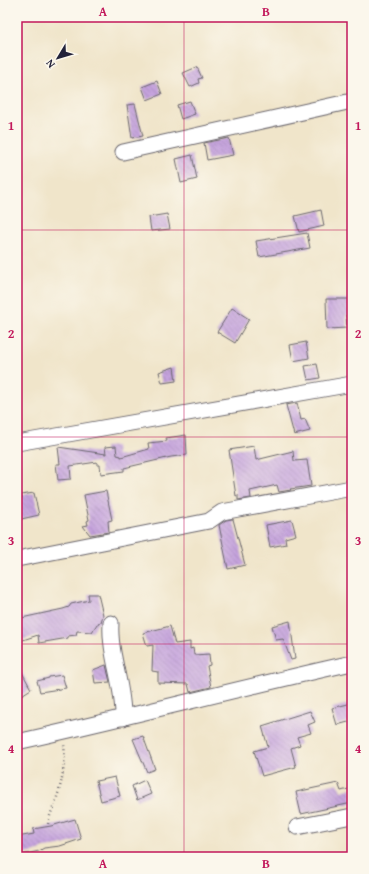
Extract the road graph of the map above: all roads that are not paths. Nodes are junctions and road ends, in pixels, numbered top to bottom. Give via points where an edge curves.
1 (352, 101) edge
2 (123, 152) dead end
3 (352, 384) edge
4 (17, 443) edge
5 (352, 488) edge
6 (17, 559) edge
7 (111, 623) dead end
8 (352, 663) edge
9 (124, 711) junction
10 (17, 742) edge
11 (352, 816) edge
12 (297, 827) dead end

1 - 2 street
3 - 4 street
5 - 6 street via 222,512 209,521
7 - 9 street via 112,644
8 - 9 street via 139,714
9 - 10 street via 69,730
11 - 12 street

